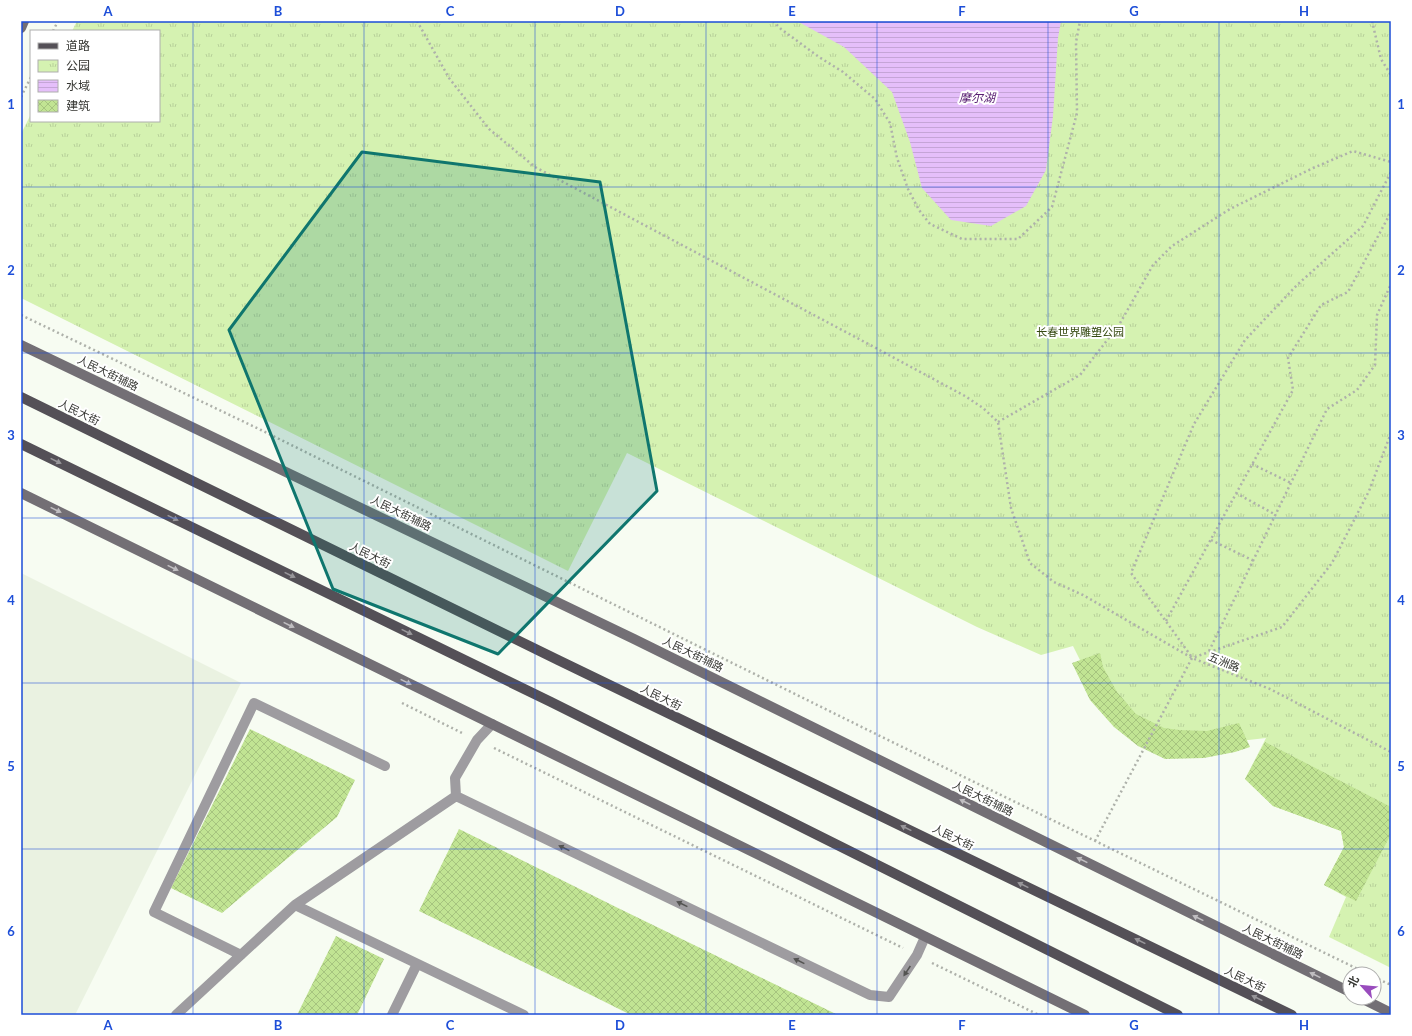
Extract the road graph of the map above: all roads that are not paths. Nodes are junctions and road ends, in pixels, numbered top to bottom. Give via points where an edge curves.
1 (24, 21) edge
2 (21, 28) edge
3 (21, 345) edge
4 (21, 397) edge
5 (21, 444) edge
6 (21, 493) edge
7 (492, 724) junction
8 (385, 766) dead end
9 (456, 796) junction
10 (295, 906) junction
11 (925, 937) junction
12 (241, 955) junction
13 (417, 964) junction
14 (1342, 988) edge
15 (1377, 1006) edge
16 (503, 1010) edge
17 (1391, 1013) edge
18 (176, 1015) edge
19 (392, 1015) edge
20 (524, 1015) edge
21 (1085, 1015) edge
22 (1178, 1015) edge
23 (1292, 1015) edge

1 - 2 main road
14 -> 3 main road, 人民大街辅路 via 634,638
23 -> 4 main road, 人民大街
5 -> 22 main road via 550,702
6 -> 7 main road
7 - 9 lane via 477,740 455,778
7 - 11 main road
8 - 12 lane via 254,703 154,912
9 - 10 lane
11 -> 9 lane via 917,955 889,997 870,995
10 - 12 lane
10 - 13 lane
11 - 21 main road
12 - 18 lane
13 - 16 lane
13 - 19 lane
15 - 17 main road
16 - 20 lane

